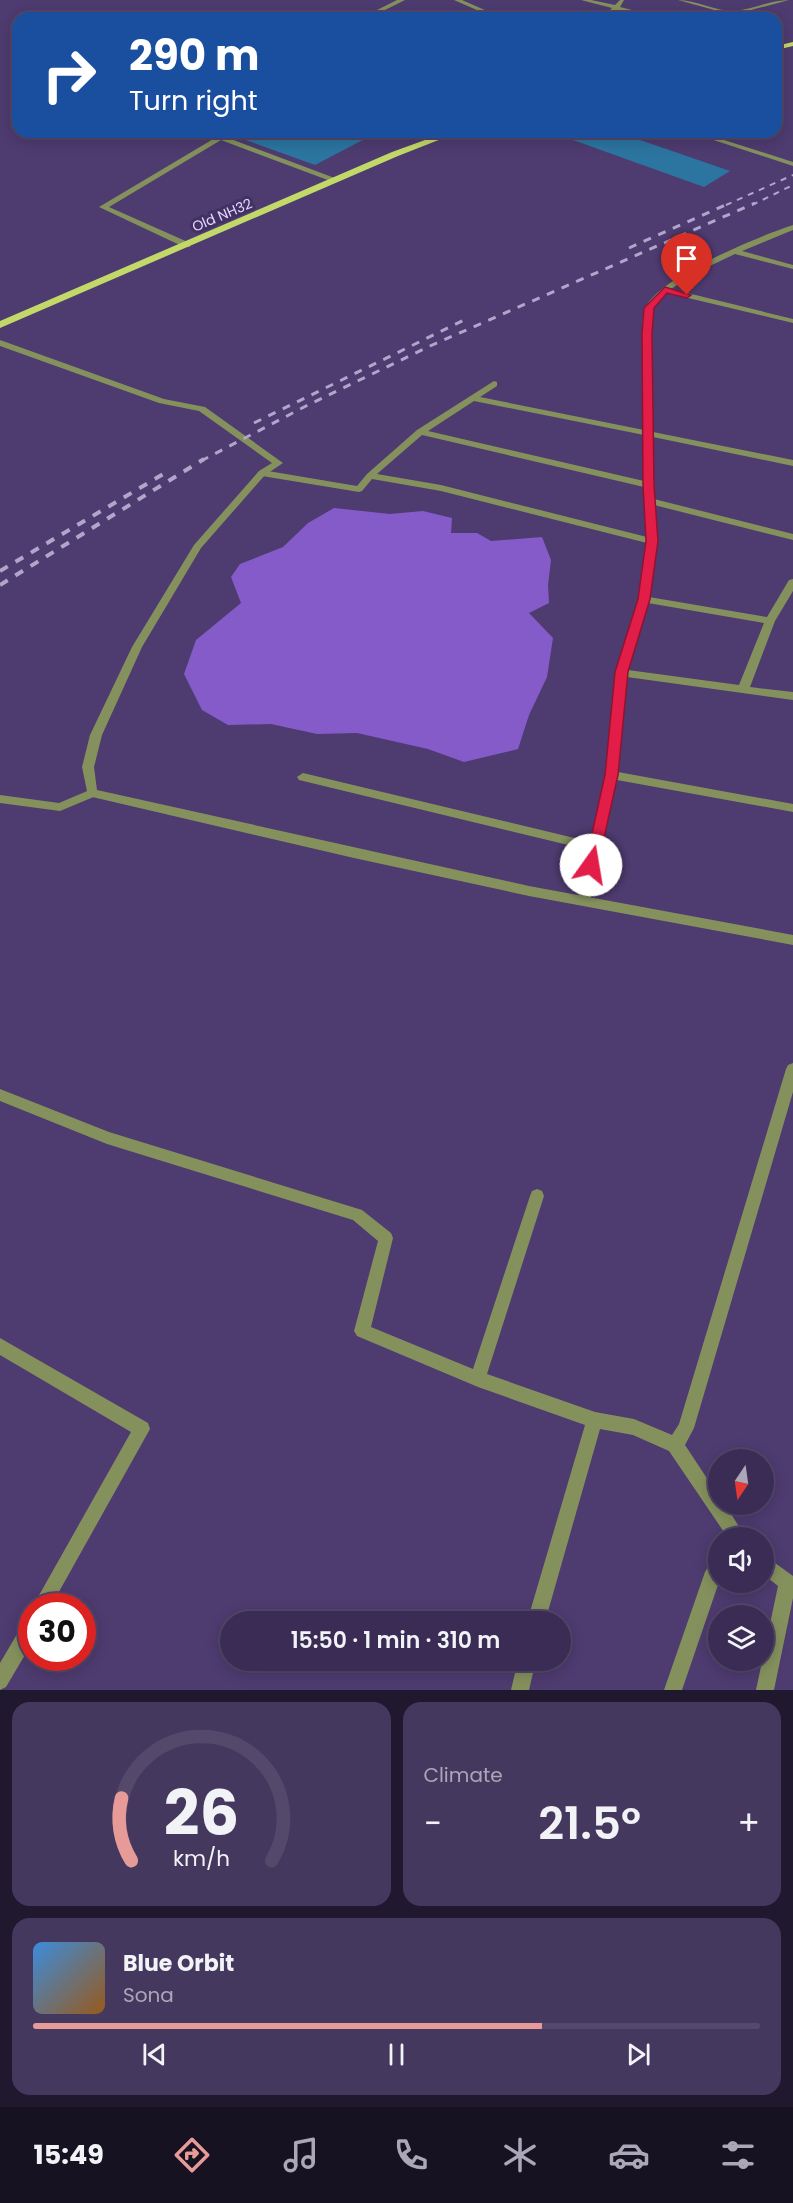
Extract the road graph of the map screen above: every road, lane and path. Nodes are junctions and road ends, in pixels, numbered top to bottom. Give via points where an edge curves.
1 (402, 0) edge
2 (457, 0) edge
3 (584, 0) edge
4 (623, 0) edge
5 (681, 0) edge
6 (781, 0) edge
7 (617, 6) junction
8 (377, 12) edge
9 (486, 12) edge
10 (612, 12) edge
11 (638, 12) edge
12 (724, 12) edge
13 (738, 12) edge
14 (218, 138) edge
15 (223, 138) edge
16 (439, 138) edge
17 (711, 138) edge
18 (793, 164) edge
19 (336, 180) junction
20 (793, 226) edge
21 (187, 245) junction
22 (736, 252) junction
23 (793, 267) edge
24 (665, 290) junction
25 (793, 321) edge
26 (0, 325) edge
27 (0, 343) edge
28 (494, 384) dead end
29 (472, 398) junction
30 (420, 432) junction
31 (650, 435) junction
32 (793, 463) edge
33 (262, 474) junction
34 (370, 476) junction
35 (649, 485) junction
36 (649, 501) junction
37 (793, 537) edge
38 (652, 541) junction
39 (793, 582) edge
40 (644, 599) junction
41 (770, 621) junction
42 (622, 672) junction
43 (743, 690) junction
44 (793, 696) edge
45 (612, 775) junction
46 (303, 777) dead end
47 (92, 793) junction
48 (0, 799) edge
49 (793, 808) edge
50 (596, 847) junction
51 (583, 902) junction
52 (793, 940) edge
53 (793, 1069) edge
54 (0, 1095) edge
55 (537, 1196) dead end
56 (0, 1346) edge
57 (478, 1379) junction
58 (595, 1419) junction
59 (675, 1445) junction
60 (731, 1527) edge
61 (774, 1572) edge
62 (790, 1586) edge
63 (708, 1589) edge
64 (49, 1593) edge
65 (539, 1611) edge
66 (18, 1650) edge
67 (524, 1671) edge
68 (0, 1681) edge
69 (520, 1690) edge
70 (673, 1690) edge
71 (765, 1690) edge

1 - 8 street
2 - 9 street
3 - 7 street
4 - 7 street
5 - 12 street
6 - 13 street
7 - 10 street
7 - 11 street
14 - 21 street via 103,207
15 - 19 street
16 - 19 main road, Old NH32
17 - 18 street
19 - 21 main road, Old NH32
20 - 22 street
21 - 26 main road, Old NH32
22 - 23 street
22 - 24 street
24 - 25 street
24 - 31 street via 649,308
27 - 33 street via 162,401 202,409 278,463
28 - 29 street
29 - 30 street
29 - 31 street
30 - 34 street
30 - 35 street
31 - 32 street
31 - 35 street
33 - 34 street via 359,489
33 - 47 street via 197,547 137,647 96,735 88,767
34 - 38 street via 441,488
35 - 36 street
36 - 37 street
36 - 38 street
38 - 40 street
39 - 41 street
40 - 41 street
40 - 42 street
41 - 43 street
42 - 43 street
42 - 45 street
43 - 44 street
45 - 49 street
45 - 50 street
46 - 50 street
47 - 48 street via 60,807
47 - 51 street
50 - 51 street
51 - 52 street
53 - 59 street via 686,1428
54 - 57 street via 107,1138 357,1215 386,1238 362,1331
55 - 57 street
56 - 64 street via 142,1429
57 - 58 street
58 - 59 street via 633,1426
58 - 65 street
59 - 60 street
61 - 62 street
62 - 71 street
63 - 70 street
66 - 68 street
67 - 69 street

